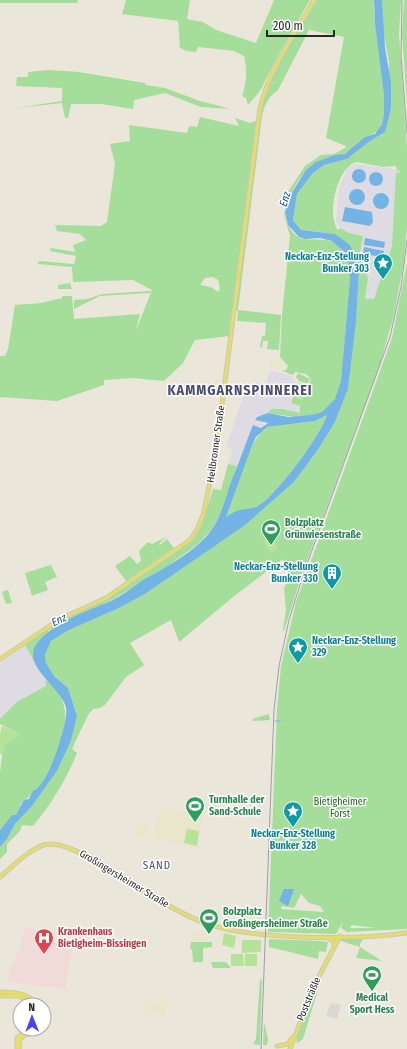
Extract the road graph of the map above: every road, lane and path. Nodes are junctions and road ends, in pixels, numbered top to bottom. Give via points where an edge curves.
1 (314, 0) edge
2 (0, 659) edge
3 (0, 876) edge
4 (407, 933) edge
5 (322, 936) junction
6 (339, 936) junction
7 (334, 945) junction
8 (333, 951) junction
9 (0, 992) edge
10 (0, 996) edge
11 (21, 997) edge
12 (29, 997) edge
13 (298, 1028) junction
14 (18, 1037) edge
15 (21, 1037) edge
16 (277, 1046) dead end
17 (18, 1049) edge
18 (290, 1049) edge

1 - 2 main road, Heilbronner Straße via 278,63 261,103 213,474 205,511 194,534 177,550 106,598 60,619
3 - 5 main road, Großingersheimer Straße via 38,848 47,844 64,847 75,850 195,919 215,926 254,933
4 - 6 main road, Großingersheimer Straße
5 - 6 main road, Großingersheimer Straße
5 - 7 main road via 331,940
6 - 7 main road, Poststräßle
6 - 8 main road, Poststräßle
7 - 8 main road, Poststräßle
8 - 13 main road, Poststräßle via 315,984
9 - 12 main road via 21,993
10 - 11 main road
13 - 16 main road via 290,1043
13 - 18 main road, Poststräßle
14 - 17 main road
15 - 17 main road

